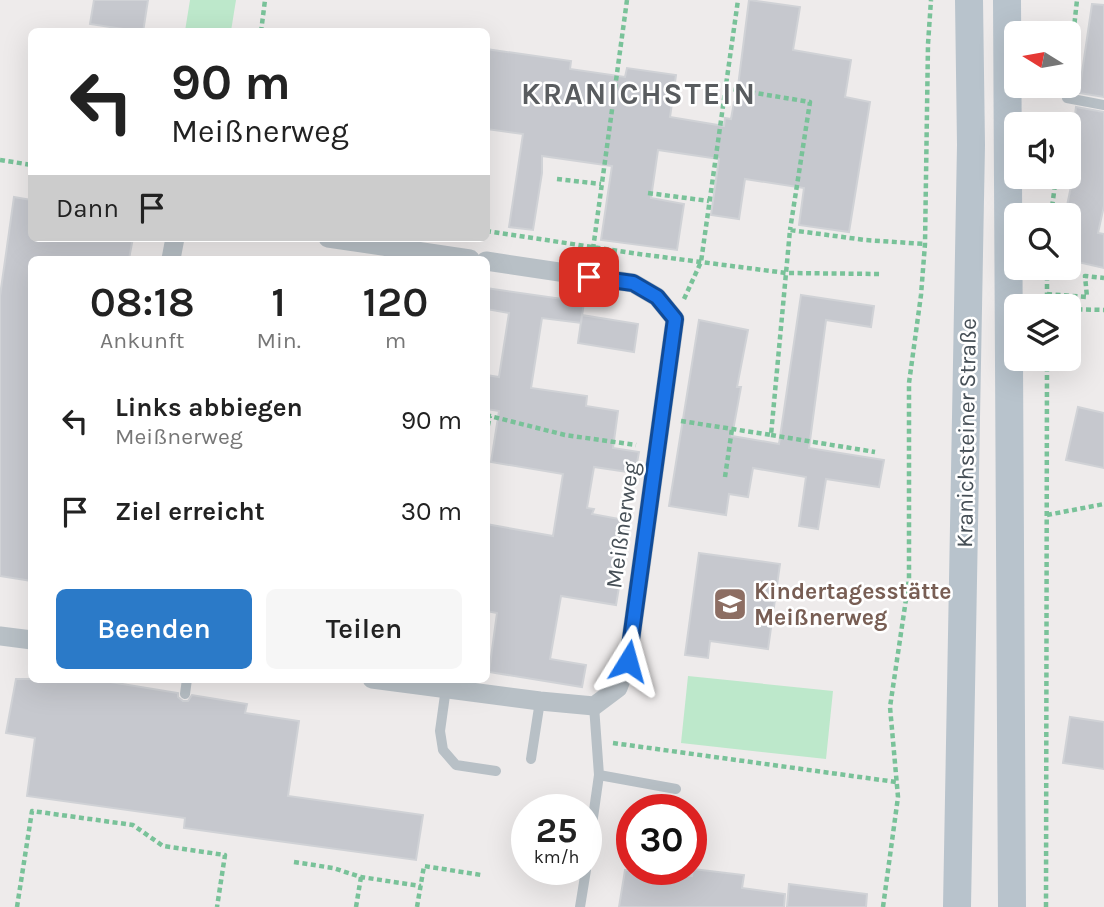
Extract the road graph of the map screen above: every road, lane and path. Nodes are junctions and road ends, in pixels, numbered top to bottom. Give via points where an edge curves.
1 (265, 0) edge
2 (627, 0) edge
3 (738, 0) edge
4 (931, 0) edge
5 (969, 0) edge
6 (1007, 0) edge
7 (1077, 0) edge
8 (1075, 21) edge
9 (262, 28) edge
10 (725, 88) junction
11 (1067, 98) dead end
12 (1104, 105) edge
13 (0, 160) edge
14 (28, 164) edge
15 (557, 179) dead end
16 (601, 184) junction
17 (648, 193) dead end
18 (709, 201) junction
19 (790, 230) junction
20 (490, 233) edge
21 (355, 242) edge
22 (925, 244) junction
23 (593, 247) junction
24 (450, 256) edge
25 (490, 262) edge
26 (701, 262) junction
27 (786, 273) junction
28 (882, 274) dead end
29 (589, 277) junction
30 (1104, 278) edge
31 (1047, 280) edge
32 (1047, 294) edge
33 (1081, 297) edge
34 (1081, 309) edge
35 (1104, 310) edge
36 (675, 319) junction
37 (1047, 371) edge
38 (490, 416) edge
39 (662, 418) junction
40 (732, 429) junction
41 (771, 435) junction
42 (657, 449) junction
43 (875, 452) dead end
44 (725, 477) dead end
45 (1104, 504) edge
46 (1046, 515) junction
47 (0, 636) edge
48 (28, 639) edge
49 (186, 683) edge
50 (405, 683) edge
51 (446, 688) junction
52 (185, 694) dead end
53 (540, 701) junction
54 (594, 706) junction
55 (597, 741) junction
56 (531, 760) dead end
57 (496, 771) dead end
58 (599, 775) junction
59 (896, 782) junction
60 (676, 789) dead end
61 (596, 794) edge
62 (294, 862) dead end
63 (481, 875) dead end
64 (360, 877) junction
65 (583, 885) edge
66 (421, 886) junction
67 (17, 907) edge
68 (217, 907) edge
69 (356, 907) edge
70 (417, 907) edge
71 (580, 907) edge
72 (883, 907) edge
73 (957, 907) edge
74 (1012, 907) edge
75 (1046, 907) edge

1 - 9 path
2 - 16 path
3 - 10 path
4 - 22 path
5 - 73 main road, Kranichsteiner Straße via 971,145
6 - 74 main road, Kranichsteiner Straße
7 - 8 path
10 - 18 path
10 - 19 path via 810,102
11 - 12 lane
13 - 14 path
15 - 16 path
16 - 23 path
17 - 18 path
18 - 26 path
19 - 22 path
19 - 27 path
20 - 23 path
21 - 24 street
22 - 59 path via 909,383 909,579 890,707
23 - 26 path
23 - 29 path
25 - 29 street
26 - 27 path
26 - 36 path
27 - 28 path
27 - 41 path
29 - 36 street via 633,283 657,297
30 - 33 path via 1085,276 1087,297
31 - 32 path
34 - 35 path
36 - 39 street, Meißnerweg
37 - 46 path
38 - 42 path via 565,435
39 - 40 path
39 - 42 street, Meißnerweg
40 - 41 path
40 - 44 path
41 - 43 path
42 - 54 street, Meißnerweg via 628,661 618,688
45 - 46 path
46 - 75 path
47 - 48 street
49 - 52 lane
50 - 51 street
51 - 53 street
51 - 57 lane via 440,731 443,750 456,765
53 - 54 street
53 - 56 lane
54 - 55 lane
55 - 58 lane
55 - 59 path
58 - 60 lane
58 - 61 lane
59 - 72 path via 898,797
62 - 64 path
63 - 66 path via 424,866
64 - 66 path
64 - 69 path
65 - 71 lane
66 - 70 path
67 - 68 path via 32,811 133,825 163,846 225,855

